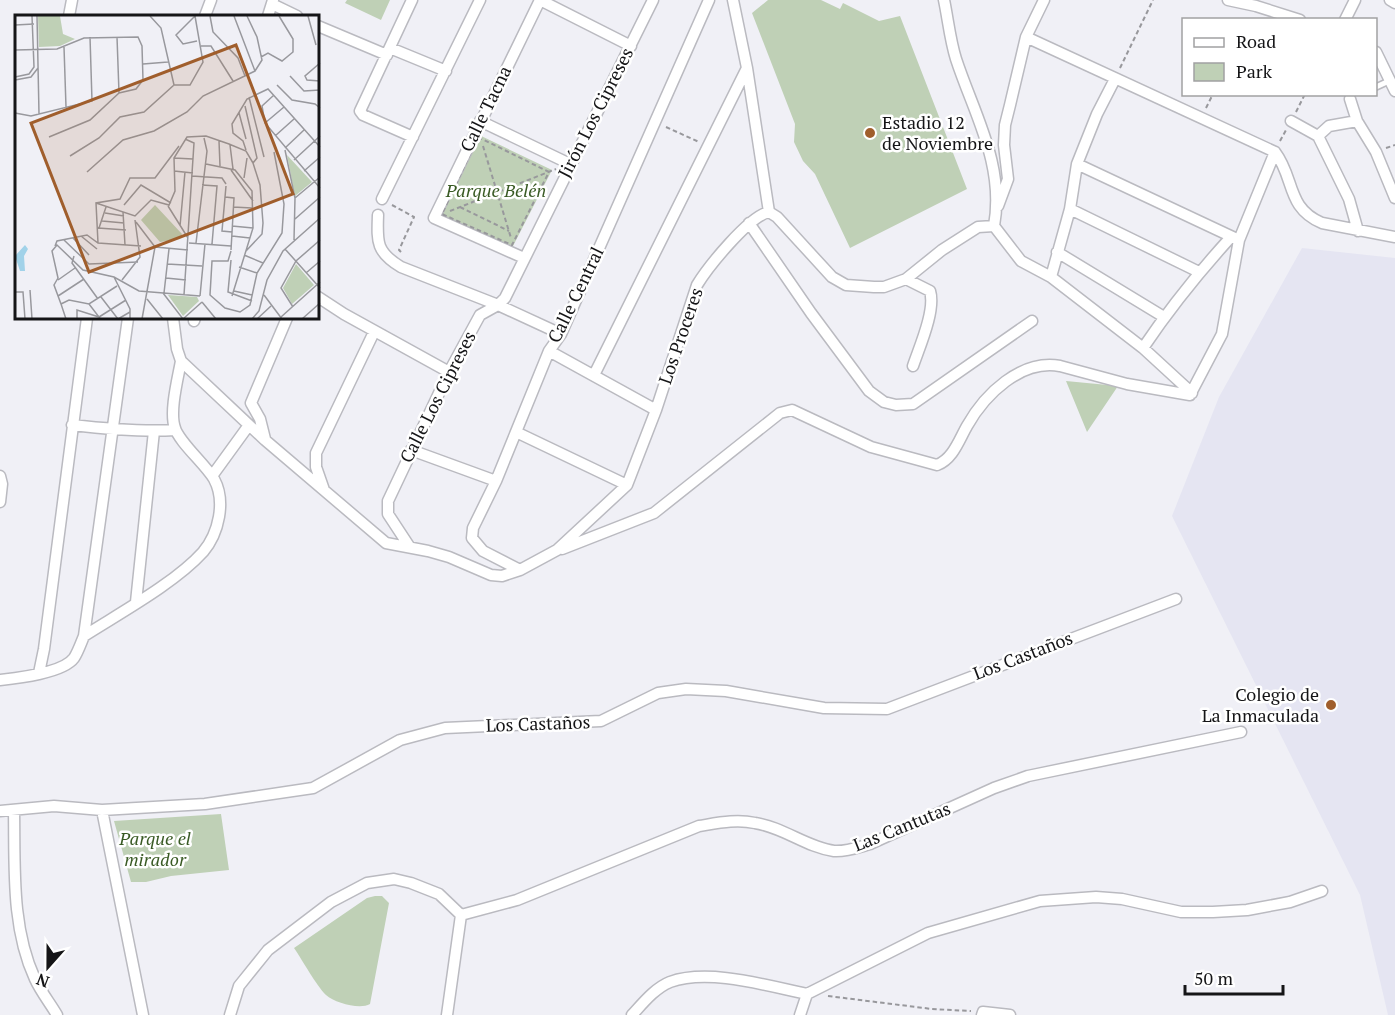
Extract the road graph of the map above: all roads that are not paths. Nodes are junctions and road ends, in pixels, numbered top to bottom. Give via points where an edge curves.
1 (72, 0) edge
2 (211, 0) edge
3 (412, 0) edge
4 (480, 0) edge
5 (540, 0) edge
6 (653, 0) edge
7 (709, 0) edge
8 (732, 0) edge
9 (944, 0) edge
10 (1044, 0) edge
11 (1228, 0) edge
12 (1355, 0) edge
13 (1390, 0) edge
14 (272, 2) edge
15 (1395, 3) edge
16 (69, 15) edge
17 (205, 15) edge
18 (295, 15) edge
19 (1294, 18) edge
20 (1346, 18) edge
21 (320, 27) edge
22 (1026, 37) junction
23 (631, 46) junction
24 (389, 51) junction
25 (1377, 54) edge
26 (747, 68) junction
27 (446, 71) junction
28 (1115, 79) junction
29 (1392, 86) edge
30 (1377, 87) edge
31 (1355, 97) edge
32 (1291, 121) dead end
33 (1358, 121) junction
34 (478, 124) junction
35 (1318, 136) junction
36 (412, 137) junction
37 (1275, 152) junction
38 (570, 164) junction
39 (1077, 164) junction
40 (1395, 198) edge
41 (382, 199) road end
42 (997, 206) junction
43 (1070, 208) junction
44 (769, 212) junction
45 (378, 215) dead end
46 (749, 223) junction
47 (994, 226) junction
48 (1358, 231) junction
49 (1395, 237) edge
50 (1235, 238) junction
51 (1057, 252) junction
52 (524, 258) junction
53 (1199, 272) junction
54 (1051, 277) junction
55 (906, 279) junction
56 (320, 298) edge
57 (498, 305) junction
58 (1164, 317) junction
59 (87, 320) edge
60 (128, 320) edge
61 (173, 320) edge
62 (286, 320) edge
63 (1032, 321) dead end
64 (374, 332) junction
65 (561, 334) junction
66 (1143, 348) junction
67 (549, 351) junction
68 (181, 360) junction
69 (914, 366) dead end
70 (449, 372) junction
71 (594, 375) junction
72 (1192, 393) junction
73 (656, 410) junction
74 (72, 425) junction
75 (249, 425) junction
76 (112, 429) junction
77 (175, 430) junction
78 (154, 431) junction
79 (516, 432) junction
80 (265, 440) junction
81 (411, 450) junction
82 (212, 476) junction
83 (496, 481) junction
84 (1, 482) edge
85 (627, 484) junction
86 (324, 490) junction
87 (0, 502) edge
88 (409, 546) junction
89 (557, 550) junction
90 (520, 570) junction
91 (1176, 599) dead end
92 (136, 602) junction
93 (84, 636) junction
94 (39, 674) junction
95 (0, 680) edge
96 (1241, 732) dead end
97 (14, 810) junction
98 (102, 810) junction
99 (0, 811) edge
100 (1322, 891) dead end
101 (461, 915) junction
102 (807, 994) junction
103 (982, 1014) edge
104 (57, 1015) edge
105 (143, 1015) edge
106 (230, 1015) edge
107 (447, 1015) edge
108 (632, 1015) edge
109 (800, 1015) edge
110 (1010, 1015) edge

1 - 16 street
2 - 17 street
3 - 24 street
4 - 27 street
5 - 23 street
5 - 34 street, Calle Tacna
6 - 23 street, Jirón Los Cipreses
7 - 65 street, Calle Central
8 - 26 street
9 - 42 street via 956,57 989,145
10 - 22 street
11 - 19 street
12 - 20 street
13 - 15 street
14 - 18 street
21 - 24 street
22 - 28 street
22 - 42 street via 1005,125 1008,179
23 - 38 street, Jirón Los Cipreses
24 - 27 street
24 - 36 street via 361,114
25 - 29 street
26 - 44 street
26 - 71 street
27 - 36 street
28 - 37 street
28 - 39 street
29 - 30 lane
31 - 33 street
32 - 35 street
33 - 35 street via 1329,126
33 - 40 street
34 - 38 street
34 - 52 street, Calle Tacna via 438,216
35 - 48 street via 1348,199
36 - 41 street
37 - 48 street via 1300,210 1322,224
37 - 50 street
38 - 52 street, Jirón Los Cipreses
39 - 43 street
39 - 50 street
42 - 47 street
43 - 51 street
43 - 53 street
44 - 46 street, Los Proceres
44 - 55 street via 832,277 846,285 884,287
45 - 57 street via 377,236 387,258
46 - 63 street via 869,391 884,402 913,404
46 - 73 street, Los Proceres via 697,285
47 - 54 street via 1021,261
47 - 55 street via 978,227
48 - 49 street
50 - 53 street
50 - 72 street via 1222,334
51 - 54 street
51 - 58 street
52 - 57 street, Calle Los Cipreses
53 - 58 street
54 - 66 street
55 - 69 street via 930,291 932,296
56 - 64 street
57 - 65 street
57 - 70 street, Calle Los Cipreses via 480,315
58 - 66 street
59 - 74 street
60 - 76 street
61 - 68 street
62 - 80 street via 251,403
64 - 70 street
64 - 86 street via 316,453
65 - 67 street, Calle Central
66 - 72 street
67 - 71 street
67 - 79 street, Calle Central
68 - 75 street
68 - 77 street via 174,405
70 - 81 street, Calle Los Cipreses
71 - 73 street
72 - 89 street via 1186,396 1060,366 1039,365 990,395 954,451 937,465 872,447 792,410 785,411 654,513
73 - 85 street, Los Proceres
74 - 76 street
74 - 94 street
75 - 80 street
75 - 82 street
76 - 78 street
76 - 93 street
77 - 78 street
77 - 82 street
78 - 92 street
79 - 83 street, Calle Central
79 - 85 street
80 - 86 street
81 - 83 street
81 - 88 street, Calle Los Cipreses via 388,501 387,514
82 - 92 street via 220,508 210,542 181,572
83 - 90 street, Calle Central via 472,538 483,551
84 - 87 street
85 - 89 street, Los Proceres
86 - 88 street, Los Proceres via 386,543
88 - 90 street, Los Proceres via 491,575
89 - 90 street, Los Proceres
91 - 98 street, Los Castaños via 887,709 824,708 726,691 686,689 658,693 601,721 445,728 399,740 313,788 205,804
92 - 93 street
93 - 94 street via 67,664
94 - 95 street
96 - 101 street, Las Cantutas via 1028,776 851,850 834,851 756,823 699,825 517,900
97 - 98 street, Los Castaños via 54,806
97 - 99 street, Los Castaños
97 - 104 street via 19,932 36,980
98 - 105 street
100 - 102 street via 1290,902 1213,912 1181,912 1096,897 1040,901 928,933
101 - 106 street via 439,894 411,883 394,879 367,883 331,902 268,950 239,986
101 - 107 street
102 - 108 street via 748,981 693,978 670,983 651,995
102 - 109 street
103 - 110 street

